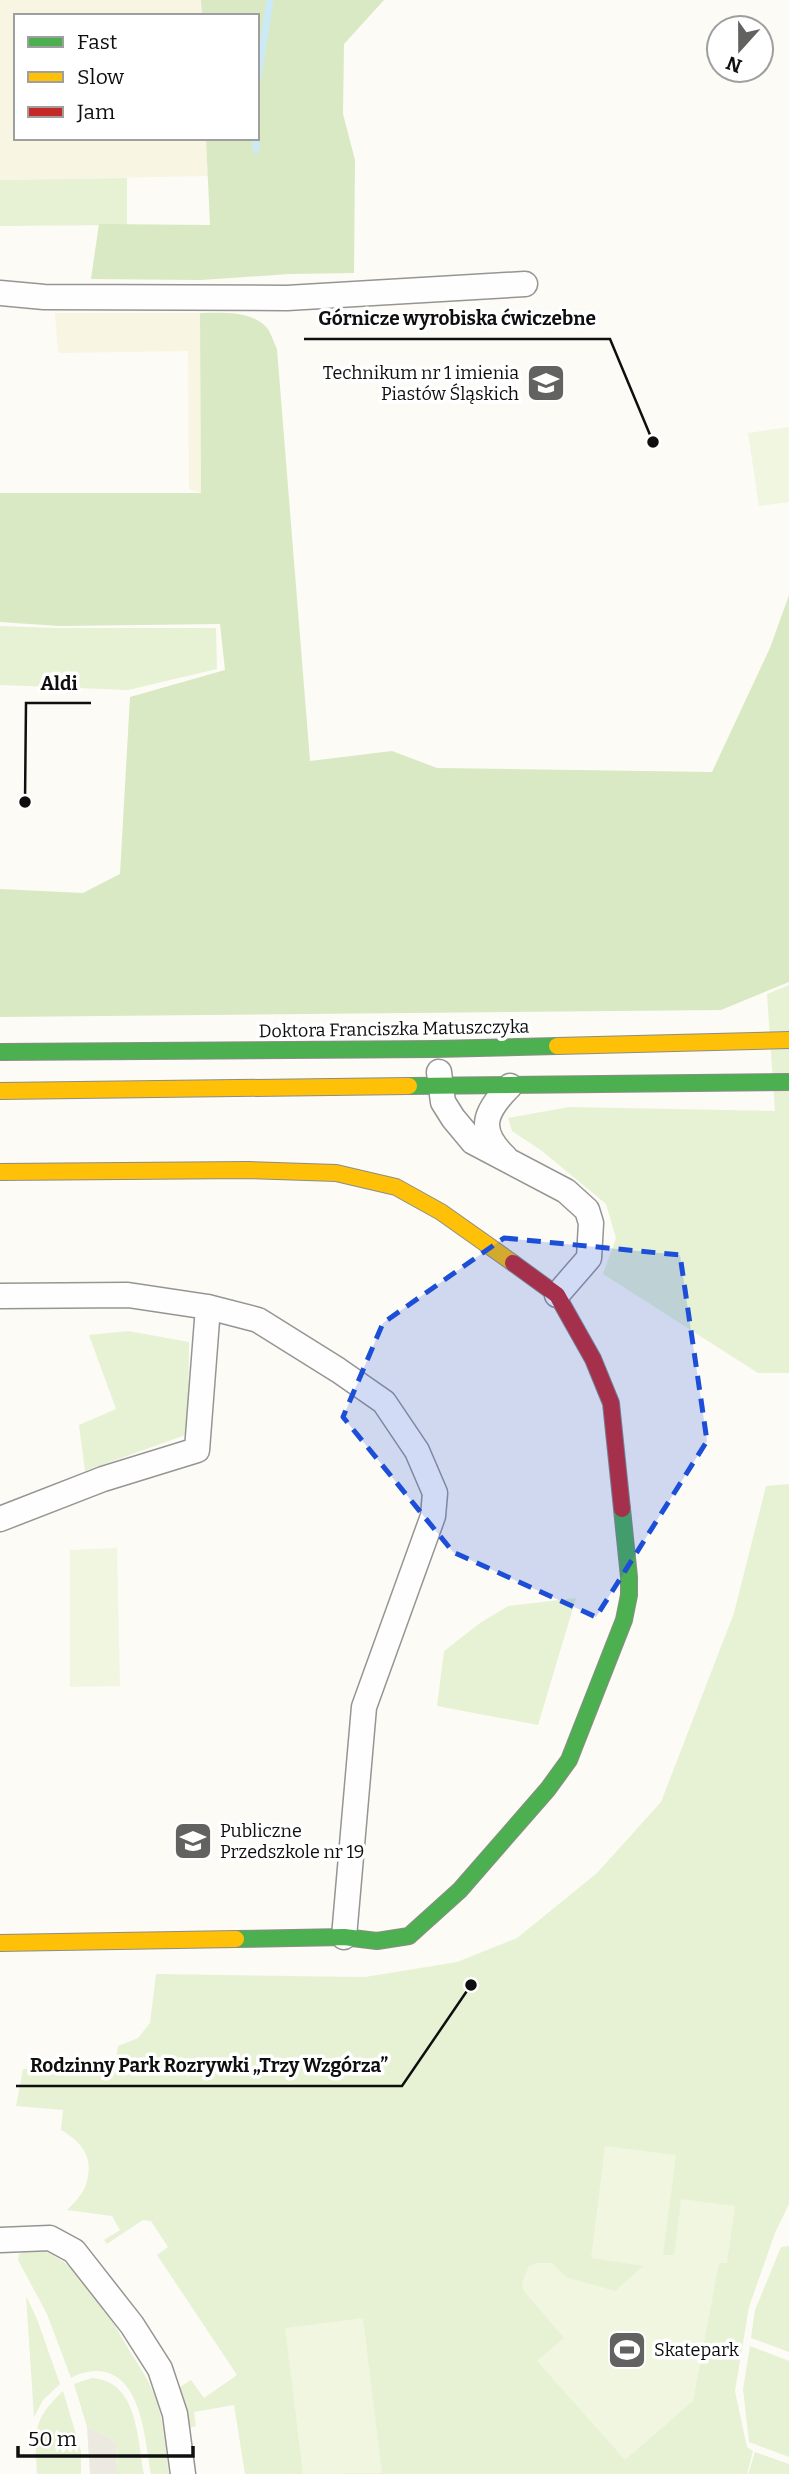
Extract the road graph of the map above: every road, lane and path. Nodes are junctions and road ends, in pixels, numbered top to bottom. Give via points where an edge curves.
1 (525, 284) dead end
2 (0, 293) edge
3 (789, 1040) edge
4 (436, 1049) junction
5 (0, 1052) edge
6 (781, 1082) edge
7 (440, 1086) junction
8 (510, 1086) junction
9 (0, 1091) edge
10 (508, 1160) junction
11 (0, 1172) edge
12 (557, 1295) junction
13 (0, 1296) edge
14 (208, 1307) junction
15 (0, 1519) edge
16 (344, 1937) junction
17 (0, 1943) edge
18 (0, 2240) edge
19 (183, 2474) edge

1 - 2 street via 287,298
3 - 4 street, Doktora Franciszka Matuszczyka
4 - 5 street, Doktora Franciszka Matuszczyka
4 - 7 street
6 - 8 street
7 - 8 street
7 - 9 street
7 - 10 street via 443,1102 473,1142
8 - 10 street via 492,1105 486,1129 491,1144
10 - 12 street via 566,1191 587,1210 589,1258
11 - 12 street via 336,1173 396,1187 418,1199
12 - 16 street via 593,1359 611,1403 628,1564 624,1620 569,1760 460,1891 409,1936 377,1941
13 - 14 street via 128,1295
14 - 15 street via 197,1450 103,1479
14 - 16 street via 258,1320 384,1402 417,1451 435,1493 433,1516 364,1707
16 - 17 street
18 - 19 street via 50,2238 74,2251 132,2325 160,2369 174,2414

